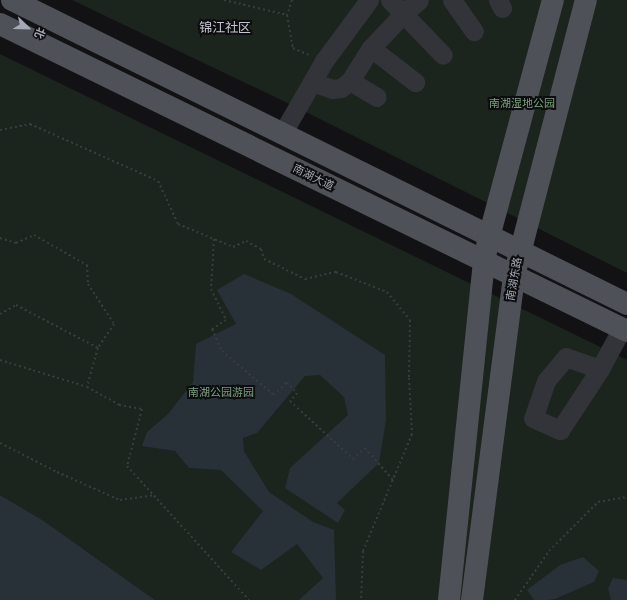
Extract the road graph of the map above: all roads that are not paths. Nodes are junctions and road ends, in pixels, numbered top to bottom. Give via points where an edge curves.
1 (12, 0) edge
2 (369, 0) edge
3 (390, 0) edge
4 (419, 0) edge
5 (452, 0) edge
6 (553, 0) edge
7 (586, 0) edge
8 (403, 14) junction
9 (0, 24) edge
10 (474, 31) dead end
11 (372, 48) junction
12 (443, 55) dead end
13 (350, 81) junction
14 (312, 82) junction
15 (415, 82) dead end
16 (377, 97) dead end
17 (282, 134) junction
18 (489, 236) junction
19 (519, 252) junction
20 (484, 262) junction
21 (514, 276) junction
22 (627, 304) edge
23 (624, 329) edge
24 (600, 369) dead end
25 (449, 600) edge
26 (472, 600) edge

1 - 17 main road
2 - 14 street via 324,61
3 - 8 street
4 - 8 street
5 - 10 street
6 - 18 main road
7 - 19 main road, 南湖东路
8 - 11 street
8 - 12 street
9 - 20 main road, 南湖大道
11 - 13 street
11 - 15 street
13 - 14 street via 342,88 332,89
13 - 16 street
14 - 17 street
17 - 18 main road
18 - 19 main road
18 - 20 main road
19 - 21 main road, 南湖东路
19 - 22 main road
20 - 21 main road, 南湖大道
20 - 25 main road
21 - 23 main road, 南湖大道
21 - 26 main road, 南湖东路
23 - 24 street

